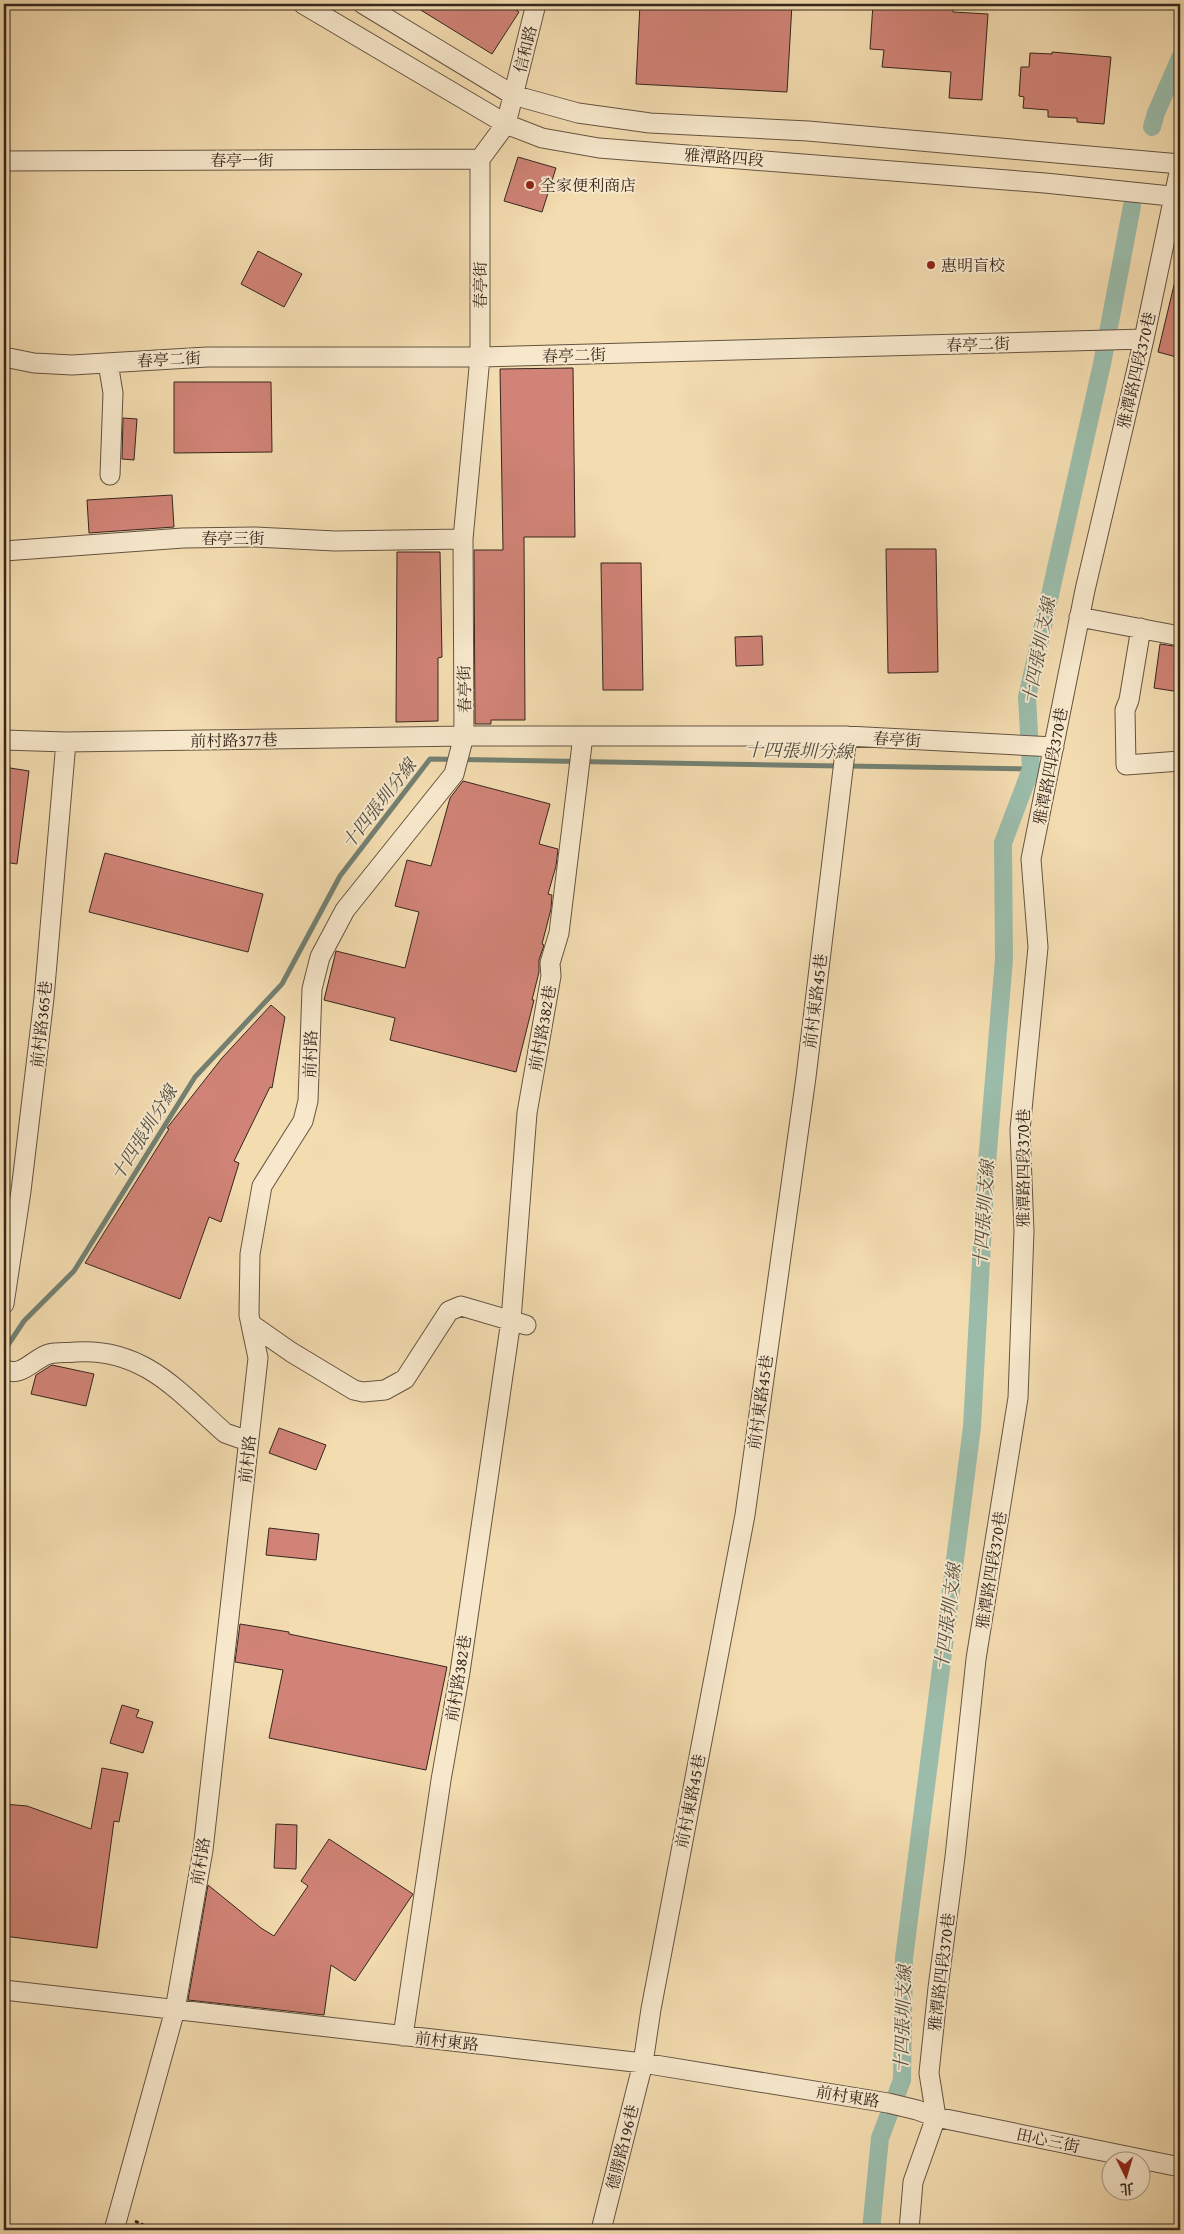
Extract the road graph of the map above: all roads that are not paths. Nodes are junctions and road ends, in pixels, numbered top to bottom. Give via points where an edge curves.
1 (303, 4) edge
2 (363, 4) edge
3 (536, 4) edge
4 (513, 95) junction
5 (506, 124) junction
6 (808, 131) junction
7 (480, 159) junction
8 (4, 162) edge
9 (808, 163) junction
10 (1180, 164) edge
11 (1180, 168) edge
12 (1177, 196) edge
13 (1144, 339) junction
14 (4, 357) edge
15 (480, 357) junction
16 (108, 363) junction
17 (110, 474) dead end
18 (462, 539) junction
19 (4, 551) edge
20 (1079, 617) junction
21 (1141, 628) junction
22 (1180, 636) edge
23 (464, 736) junction
24 (583, 736) junction
25 (847, 736) junction
26 (4, 740) edge
27 (66, 742) junction
28 (1037, 747) junction
29 (1180, 760) edge
30 (4, 1304) edge
31 (518, 1323) junction
32 (251, 1324) junction
33 (4, 1369) edge
34 (249, 1435) junction
35 (4, 1990) edge
36 (175, 2010) junction
37 (403, 2036) junction
38 (643, 2063) junction
39 (917, 2110) joint
40 (936, 2117) junction
41 (1180, 2167) edge
42 (114, 2230) edge
43 (601, 2230) edge
44 (909, 2230) edge

1 - 5 street, 雅潭路四段
2 - 4 street, 雅潭路四段
3 - 4 street, 信和路
4 - 5 street
4 - 6 street, 雅潭路四段 via 578,113 650,123
5 - 7 street
5 - 9 street, 雅潭路四段 via 542,138 599,148
6 - 9 street
6 - 10 street, 雅潭路四段
7 - 8 street, 春亭一街
7 - 15 street, 春亭街
9 - 12 street, 雅潭路四段
11 - 12 street, 雅潭路四段370巷
12 - 13 street, 雅潭路四段370巷
13 - 15 street, 春亭二街
13 - 20 street, 雅潭路四段370巷
14 - 16 street, 春亭二街 via 34,363
15 - 16 street, 春亭二街 via 207,357
15 - 18 street, 春亭街
16 - 17 street via 113,393
18 - 19 street, 春亭三街 via 183,538
18 - 23 street, 春亭街
20 - 21 street
20 - 28 street, 雅潭路四段370巷
21 - 22 street
21 - 29 street via 1125,710 1126,764
23 - 24 street, 春亭街
23 - 27 street, 前村路377巷
23 - 32 street, 前村路 via 454,774 345,910 320,957 312,989 308,1101 304,1121 262,1186 250,1254
24 - 25 street, 春亭街
24 - 31 street, 前村路382巷 via 559,933 550,963 551,976 527,1113
25 - 28 street, 春亭街
25 - 38 street, 前村東路45巷 via 806,1077 745,1515
26 - 27 street, 前村路377巷
27 - 30 street, 前村路365巷 via 44,998
28 - 40 street, 雅潭路四段370巷 via 1031,859 1038,947 1020,1130 1024,1231 1018,1398 976,1658 938,1988 929,2073
31 - 32 street via 461,1306 455,1308 449,1311 405,1379 385,1390 364,1392 354,1390 290,1352
31 - 37 street, 前村路382巷 via 441,1780
32 - 34 street, 前村路 via 258,1358
33 - 34 street via 22,1370 48,1354 88,1351 124,1356 149,1367 225,1434 239,1438
34 - 36 street, 前村路 via 203,1850
35 - 36 street, 前村東路
36 - 37 street, 前村東路
36 - 42 street, 前村路
37 - 38 street, 前村東路
38 - 39 street, 前村東路
38 - 43 street, 德勝路196巷
39 - 40 street, 田心三街
40 - 41 street, 田心三街
40 - 44 street via 914,2182

